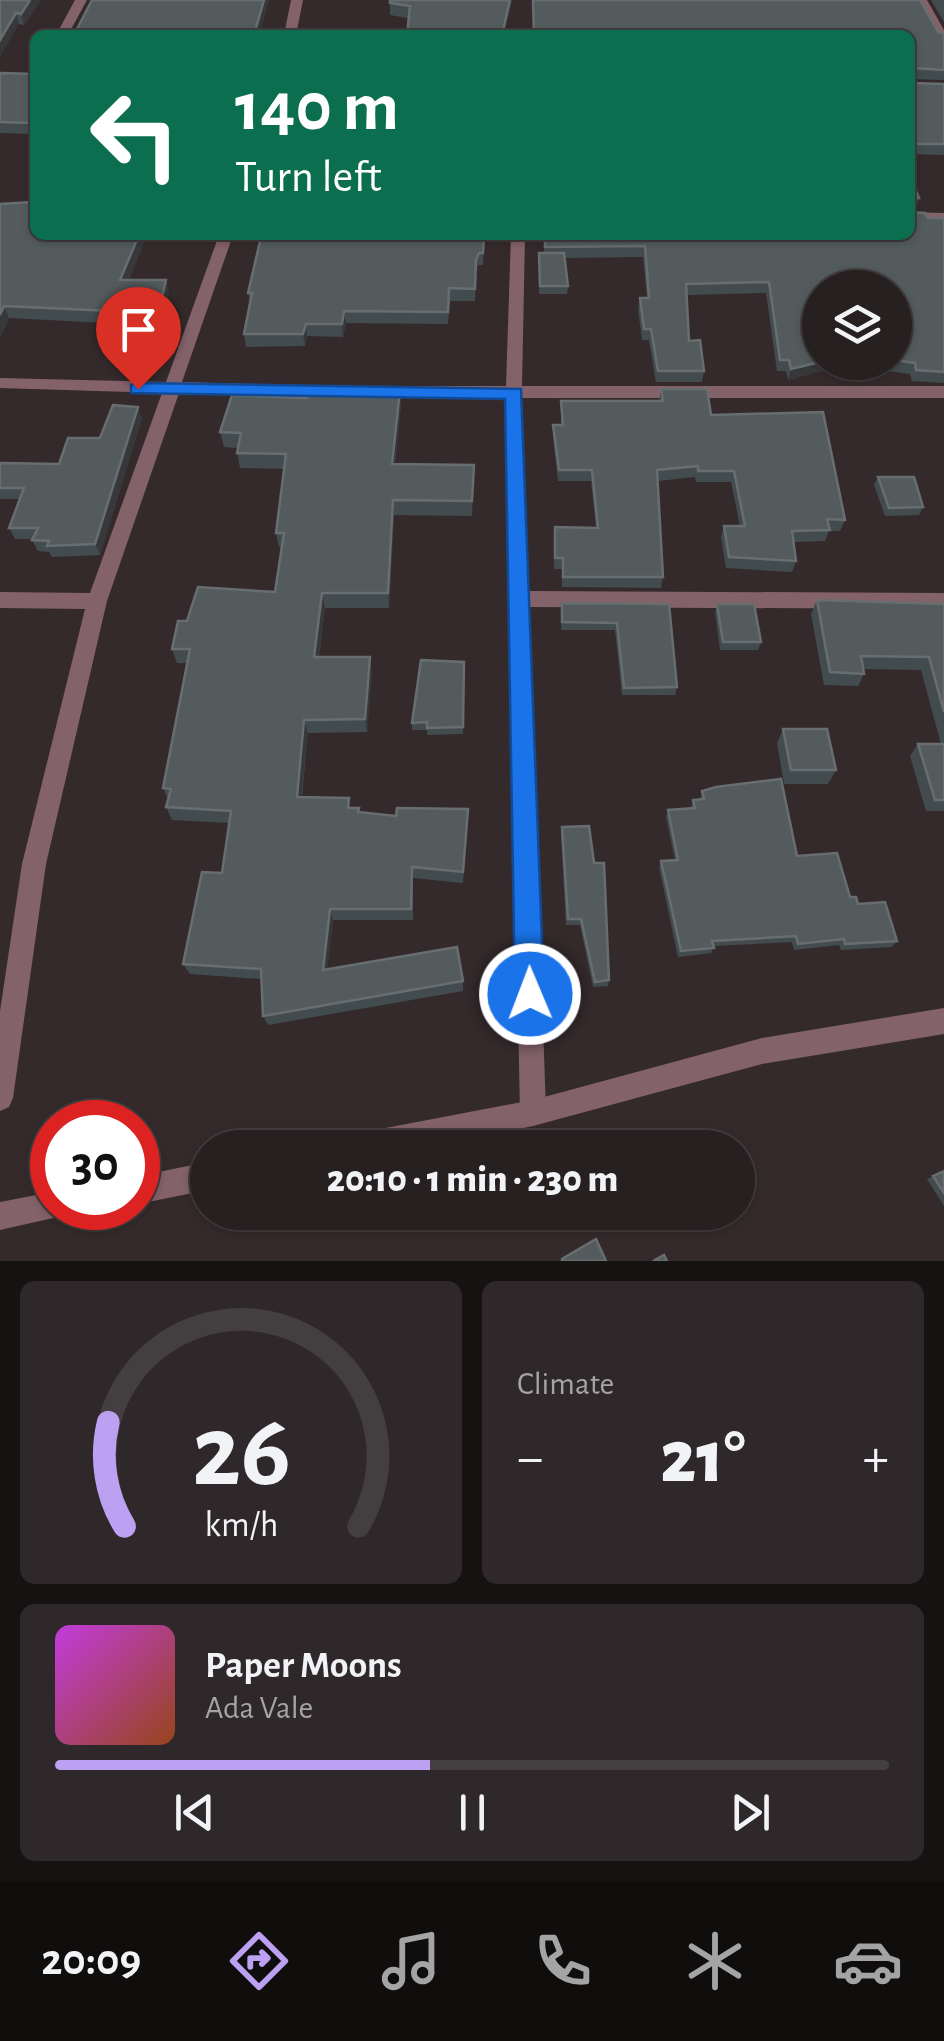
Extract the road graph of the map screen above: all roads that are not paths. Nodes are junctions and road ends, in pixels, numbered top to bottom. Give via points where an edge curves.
1 (80, 0) edge
2 (296, 0) edge
3 (921, 0) edge
4 (65, 30) edge
5 (291, 30) edge
6 (944, 40) edge
7 (915, 216) edge
8 (944, 217) edge
9 (224, 240) edge
10 (518, 240) edge
11 (0, 383) edge
12 (172, 390) junction
13 (344, 392) edge
14 (362, 392) edge
15 (944, 392) edge
16 (514, 393) junction
17 (519, 598) junction
18 (0, 600) edge
19 (944, 601) edge
20 (97, 602) junction
21 (944, 1021) edge
22 (0, 1098) edge
23 (533, 1112) junction
24 (444, 1130) edge
25 (190, 1180) edge
26 (160, 1186) edge
27 (30, 1210) edge
28 (0, 1216) edge

1 - 4 street
2 - 5 street
3 - 6 street
7 - 8 street
9 - 12 street
10 - 16 street
11 - 12 street
12 - 13 street
12 - 20 street
14 - 16 street
15 - 16 street
16 - 17 street
17 - 19 street
17 - 23 street
18 - 20 street
20 - 22 street via 34,864
21 - 23 street via 762,1051
23 - 24 street
25 - 26 street
27 - 28 street

